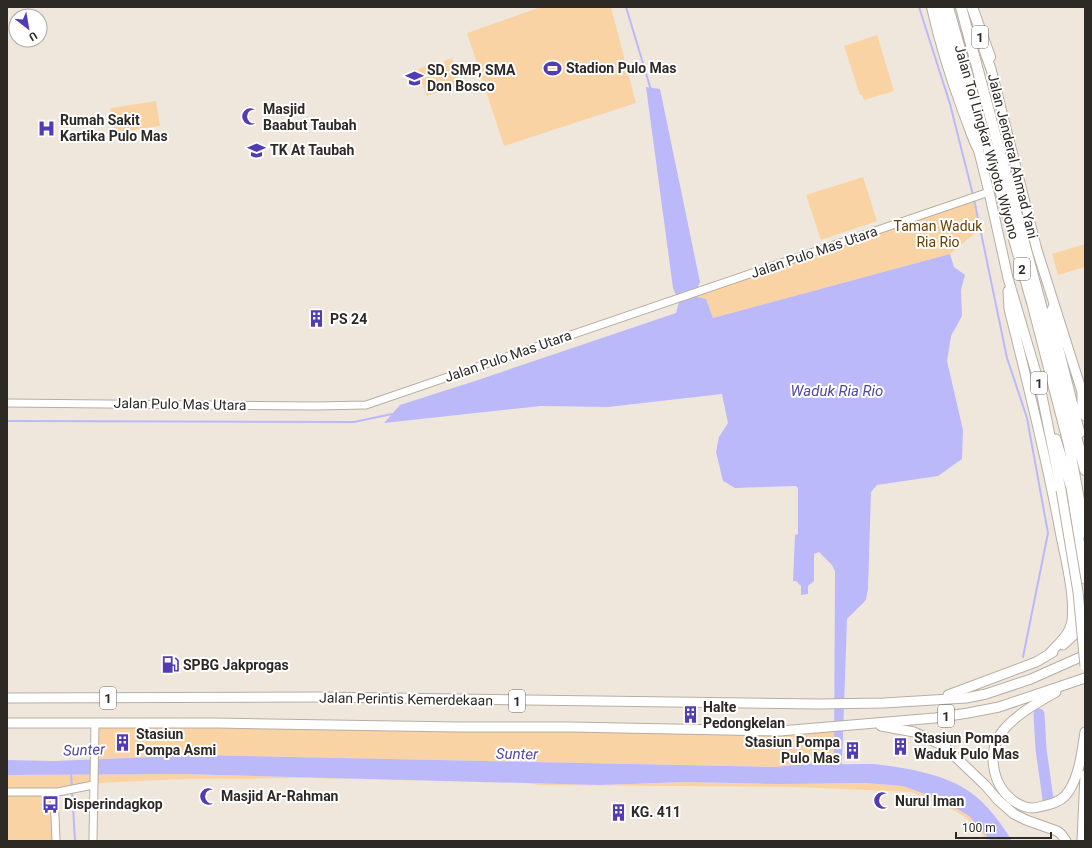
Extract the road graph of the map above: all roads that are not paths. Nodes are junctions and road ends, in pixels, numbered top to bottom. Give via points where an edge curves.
1 (932, 7) edge
2 (939, 7) edge
3 (948, 7) edge
4 (961, 7) edge
5 (971, 7) edge
6 (990, 57) dead end
7 (978, 148) junction
8 (987, 193) junction
9 (1008, 278) junction
10 (1054, 305) junction
11 (1040, 386) junction
12 (1083, 398) edge
13 (7, 403) edge
14 (1085, 416) edge
15 (1085, 453) edge
16 (1085, 470) edge
17 (1085, 533) edge
18 (1085, 579) edge
19 (1085, 612) edge
20 (1048, 655) junction
21 (1085, 655) edge
22 (1085, 666) edge
23 (1085, 678) edge
24 (1040, 697) junction
25 (7, 698) edge
26 (933, 699) junction
27 (7, 723) edge
28 (94, 724) junction
29 (862, 724) junction
30 (1085, 732) edge
31 (1085, 775) edge
32 (91, 785) junction
33 (7, 792) edge
34 (56, 792) junction
35 (56, 841) edge
36 (93, 841) edge
37 (1066, 841) edge
38 (1082, 841) edge

1 - 7 highway via 943,51
2 - 7 highway, 1
3 - 17 highway, Jalan Tol Lingkar Wiyoto Wiyono / 2 via 1033,306 1069,445
4 - 16 highway, Jalan Tol Lingkar Wiyoto Wiyono / 2
5 - 6 highway
5 - 10 highway, Jalan Jenderal Ahmad Yani / 1 via 991,69 1033,236
7 - 8 highway, 1
8 - 9 highway, 1
8 - 13 street, Jalan Pulo Mas Utara via 366,405
9 - 11 highway, 1
9 - 20 highway via 1009,309 1053,492 1072,604 1070,627
10 - 12 highway, Jalan Jenderal Ahmad Yani / 1
10 - 15 highway, Jalan Jenderal Ahmad Yani / 1 via 1050,314
11 - 18 highway, 1 via 1071,488
11 - 22 highway, 1, bridge via 1078,592
12 - 14 highway, Jalan Jenderal Ahmad Yani / 1
19 - 20 highway via 1068,642
20 - 26 highway via 1008,673
21 - 26 highway, Jalan Perintis Kemerdekaan / 1 via 1027,681 986,694
23 - 24 highway
24 - 29 highway, Jalan Perintis Kemerdekaan / 1 via 1028,697 999,707 935,718
24 - 30 highway via 1005,727 995,745 993,770 1004,791 1017,803 1032,808 1055,804 1065,797 1079,765
25 - 26 highway, Jalan Perintis Kemerdekaan / 1 via 326,698 834,704
27 - 28 highway, Jalan Perintis Kemerdekaan / 1
28 - 29 highway, Jalan Perintis Kemerdekaan / 1 via 216,723 764,731
28 - 32 street
29 - 37 highway via 914,732 944,746 1007,809 1021,819 1057,831
31 - 38 highway
32 - 34 street
32 - 36 street
33 - 34 street
34 - 35 street

